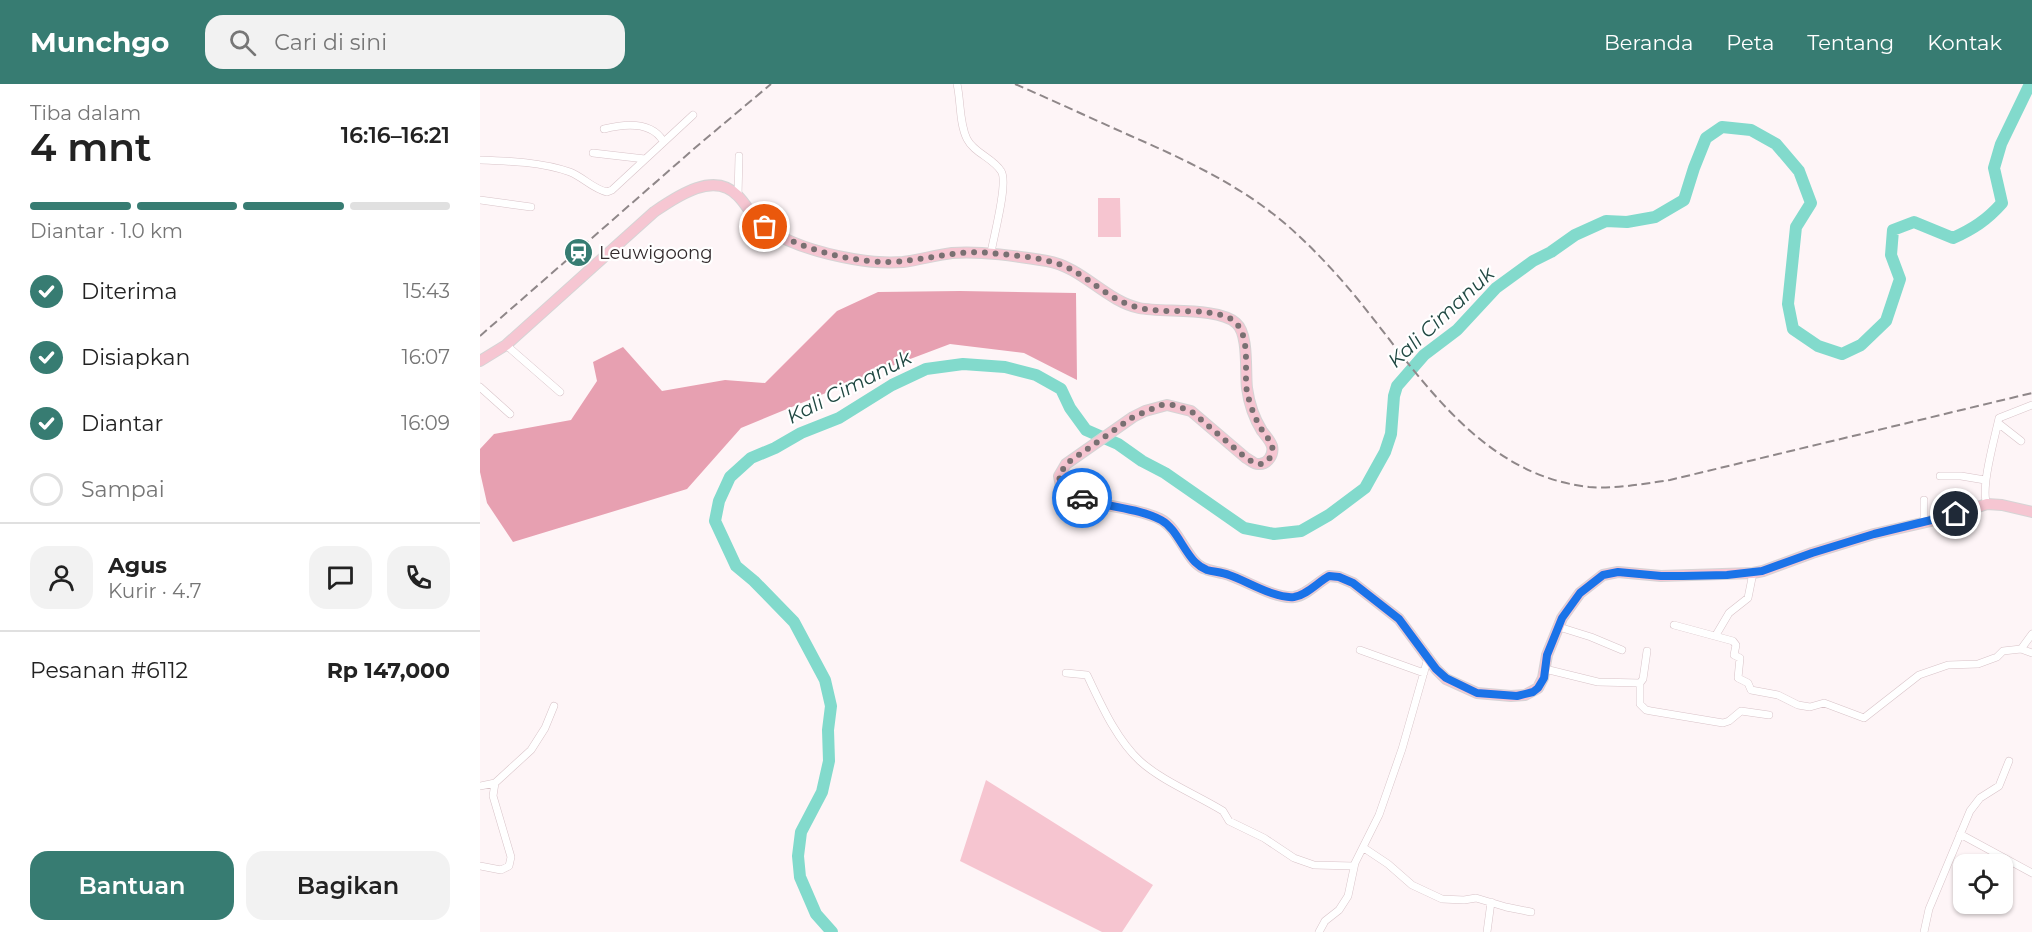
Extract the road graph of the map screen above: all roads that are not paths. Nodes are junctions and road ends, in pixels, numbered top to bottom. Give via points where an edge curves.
1 (957, 84) edge
2 (693, 115) dead end
3 (604, 129) dead end
4 (663, 141) junction
5 (593, 153) dead end
6 (738, 156) dead end
7 (645, 159) junction
8 (480, 160) edge
9 (738, 196) junction
10 (480, 200) edge
11 (531, 207) dead end
12 (990, 253) junction
13 (506, 345) junction
14 (480, 361) edge
15 (480, 387) edge
16 (560, 392) dead end
17 (2032, 405) edge
18 (510, 414) dead end
19 (1998, 423) junction
20 (2021, 441) dead end
21 (1940, 476) dead end
22 (1985, 480) junction
23 (1924, 500) dead end
24 (1987, 504) junction
25 (2032, 512) edge
26 (1924, 523) junction
27 (1753, 573) junction
28 (1674, 625) dead end
29 (1559, 627) junction
30 (2032, 634) edge
31 (1716, 635) junction
32 (2021, 649) junction
33 (1360, 650) dead end
34 (1622, 650) dead end
35 (1647, 651) dead end
36 (2032, 653) edge
37 (1428, 658) junction
38 (1545, 669) junction
39 (1066, 673) dead end
40 (1424, 673) junction
41 (1640, 683) junction
42 (554, 706) dead end
43 (1769, 715) dead end
44 (1110, 735) dead end
45 (1123, 739) junction
46 (2009, 761) dead end
47 (495, 783) junction
48 (480, 786) edge
49 (1960, 834) junction
50 (1364, 849) junction
51 (480, 866) edge
52 (1354, 866) junction
53 (2032, 873) edge
54 (1491, 902) junction
55 (1531, 912) dead end
56 (1318, 932) edge
57 (1487, 932) edge
58 (1924, 932) edge

1 - 12 street via 968,141 1000,168 1003,176
2 - 4 street
3 - 4 street via 625,125 647,128 657,131
4 - 7 street
5 - 7 street
6 - 9 street
7 - 8 street via 607,192 556,168
9 - 12 main road via 751,214 773,232 832,255 893,262 951,253
9 - 13 main road via 727,187 712,184 668,203 621,240
10 - 11 street
12 - 37 main road via 1060,264 1136,307 1212,314 1240,326 1250,402 1271,443 1272,453 1265,463 1257,464 1246,458 1191,411 1161,405 1133,417 1066,464 1059,482 1066,491 1161,520 1199,566 1269,592 1293,597 1329,576 1348,580 1399,619
13 - 14 main road
13 - 16 street
15 - 18 street
17 - 19 street via 2002,416
19 - 20 street
19 - 22 street
21 - 22 street
22 - 24 street
23 - 26 street
24 - 25 main road
24 - 26 main road
26 - 27 main road via 1874,534
27 - 29 main road via 1661,576 1611,572 1580,593
27 - 31 street via 1748,598 1729,614
28 - 31 street
29 - 34 street
29 - 38 main road
30 - 32 street
31 - 32 street via 1736,645 1734,655 1740,658 1738,678 1748,683 1749,689 1778,695 1798,705 1824,704 1864,718 1918,675 1948,665 1978,664 2003,651
32 - 36 street
33 - 40 street
35 - 41 street
37 - 38 main road via 1446,678 1477,693 1497,696 1533,692 1544,678
37 - 40 street
38 - 41 street via 1598,682
39 - 45 street via 1087,675 1111,724
40 - 50 street via 1402,749
41 - 43 street via 1640,704 1646,710 1723,723 1741,711
42 - 47 street via 531,750
44 - 45 street
45 - 52 street via 1139,760 1155,772 1294,858 1314,865
46 - 49 street via 1999,786 1974,803
47 - 48 street
47 - 51 street via 493,796 511,857 506,869
49 - 53 street
49 - 58 street via 1929,909
50 - 52 street
50 - 54 street via 1412,885 1435,896 1451,901 1476,898
52 - 56 street via 1348,896
54 - 55 street
54 - 57 street

